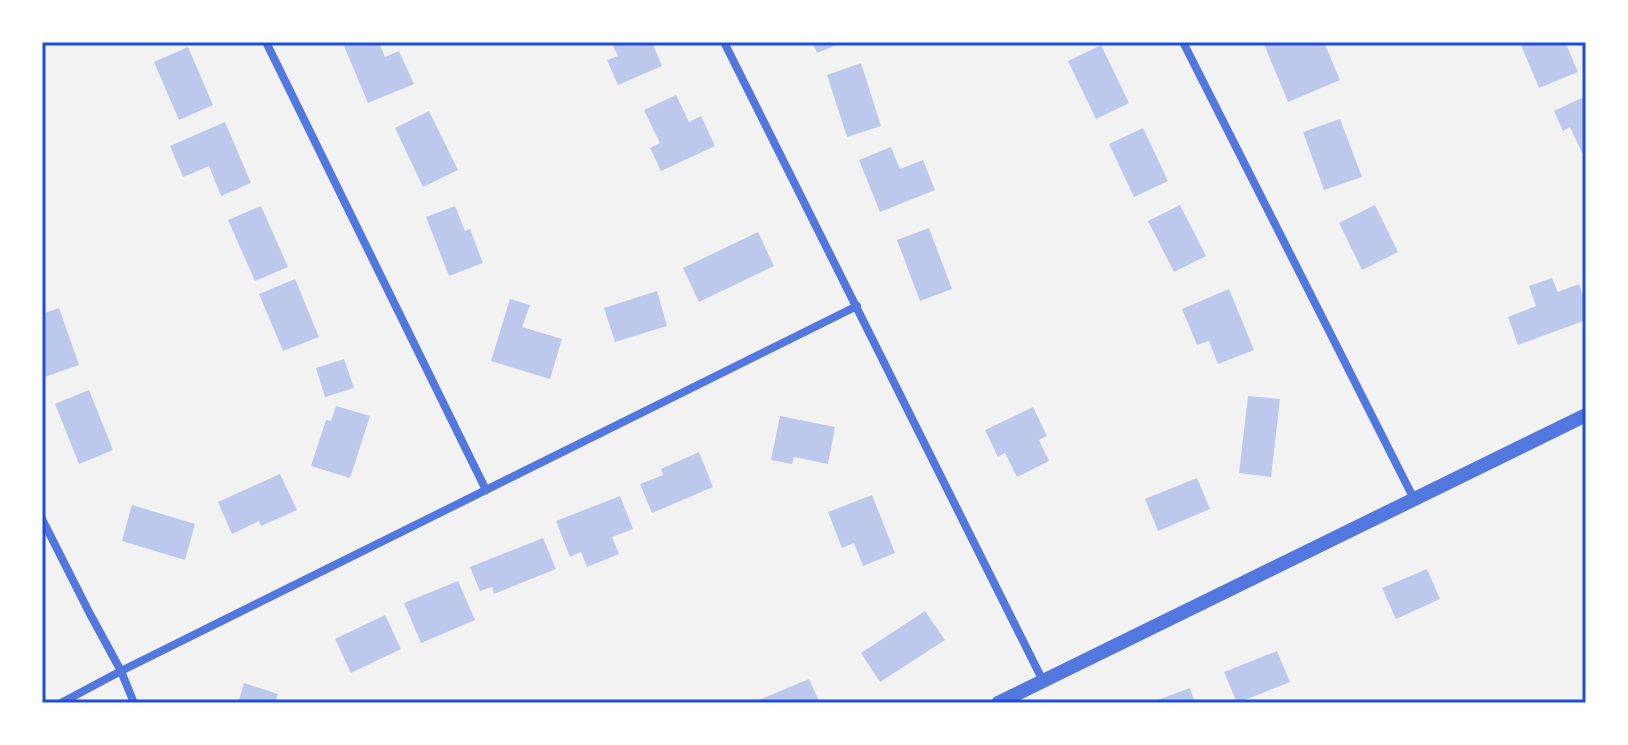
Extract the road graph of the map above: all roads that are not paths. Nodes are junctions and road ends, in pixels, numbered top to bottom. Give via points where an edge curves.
1 (266, 42) edge
2 (724, 42) edge
3 (1183, 42) edge
4 (857, 306) junction
5 (1586, 415) edge
6 (486, 490) junction
7 (1414, 499) junction
8 (42, 519) edge
9 (121, 671) junction
10 (1043, 681) junction
11 (61, 703) edge
12 (134, 703) edge
13 (998, 703) edge

1 - 6 street
2 - 4 street
3 - 7 street
4 - 6 street
4 - 10 street
5 - 7 street
6 - 9 street
7 - 10 street
8 - 9 street
9 - 11 street
9 - 12 street
10 - 13 street

